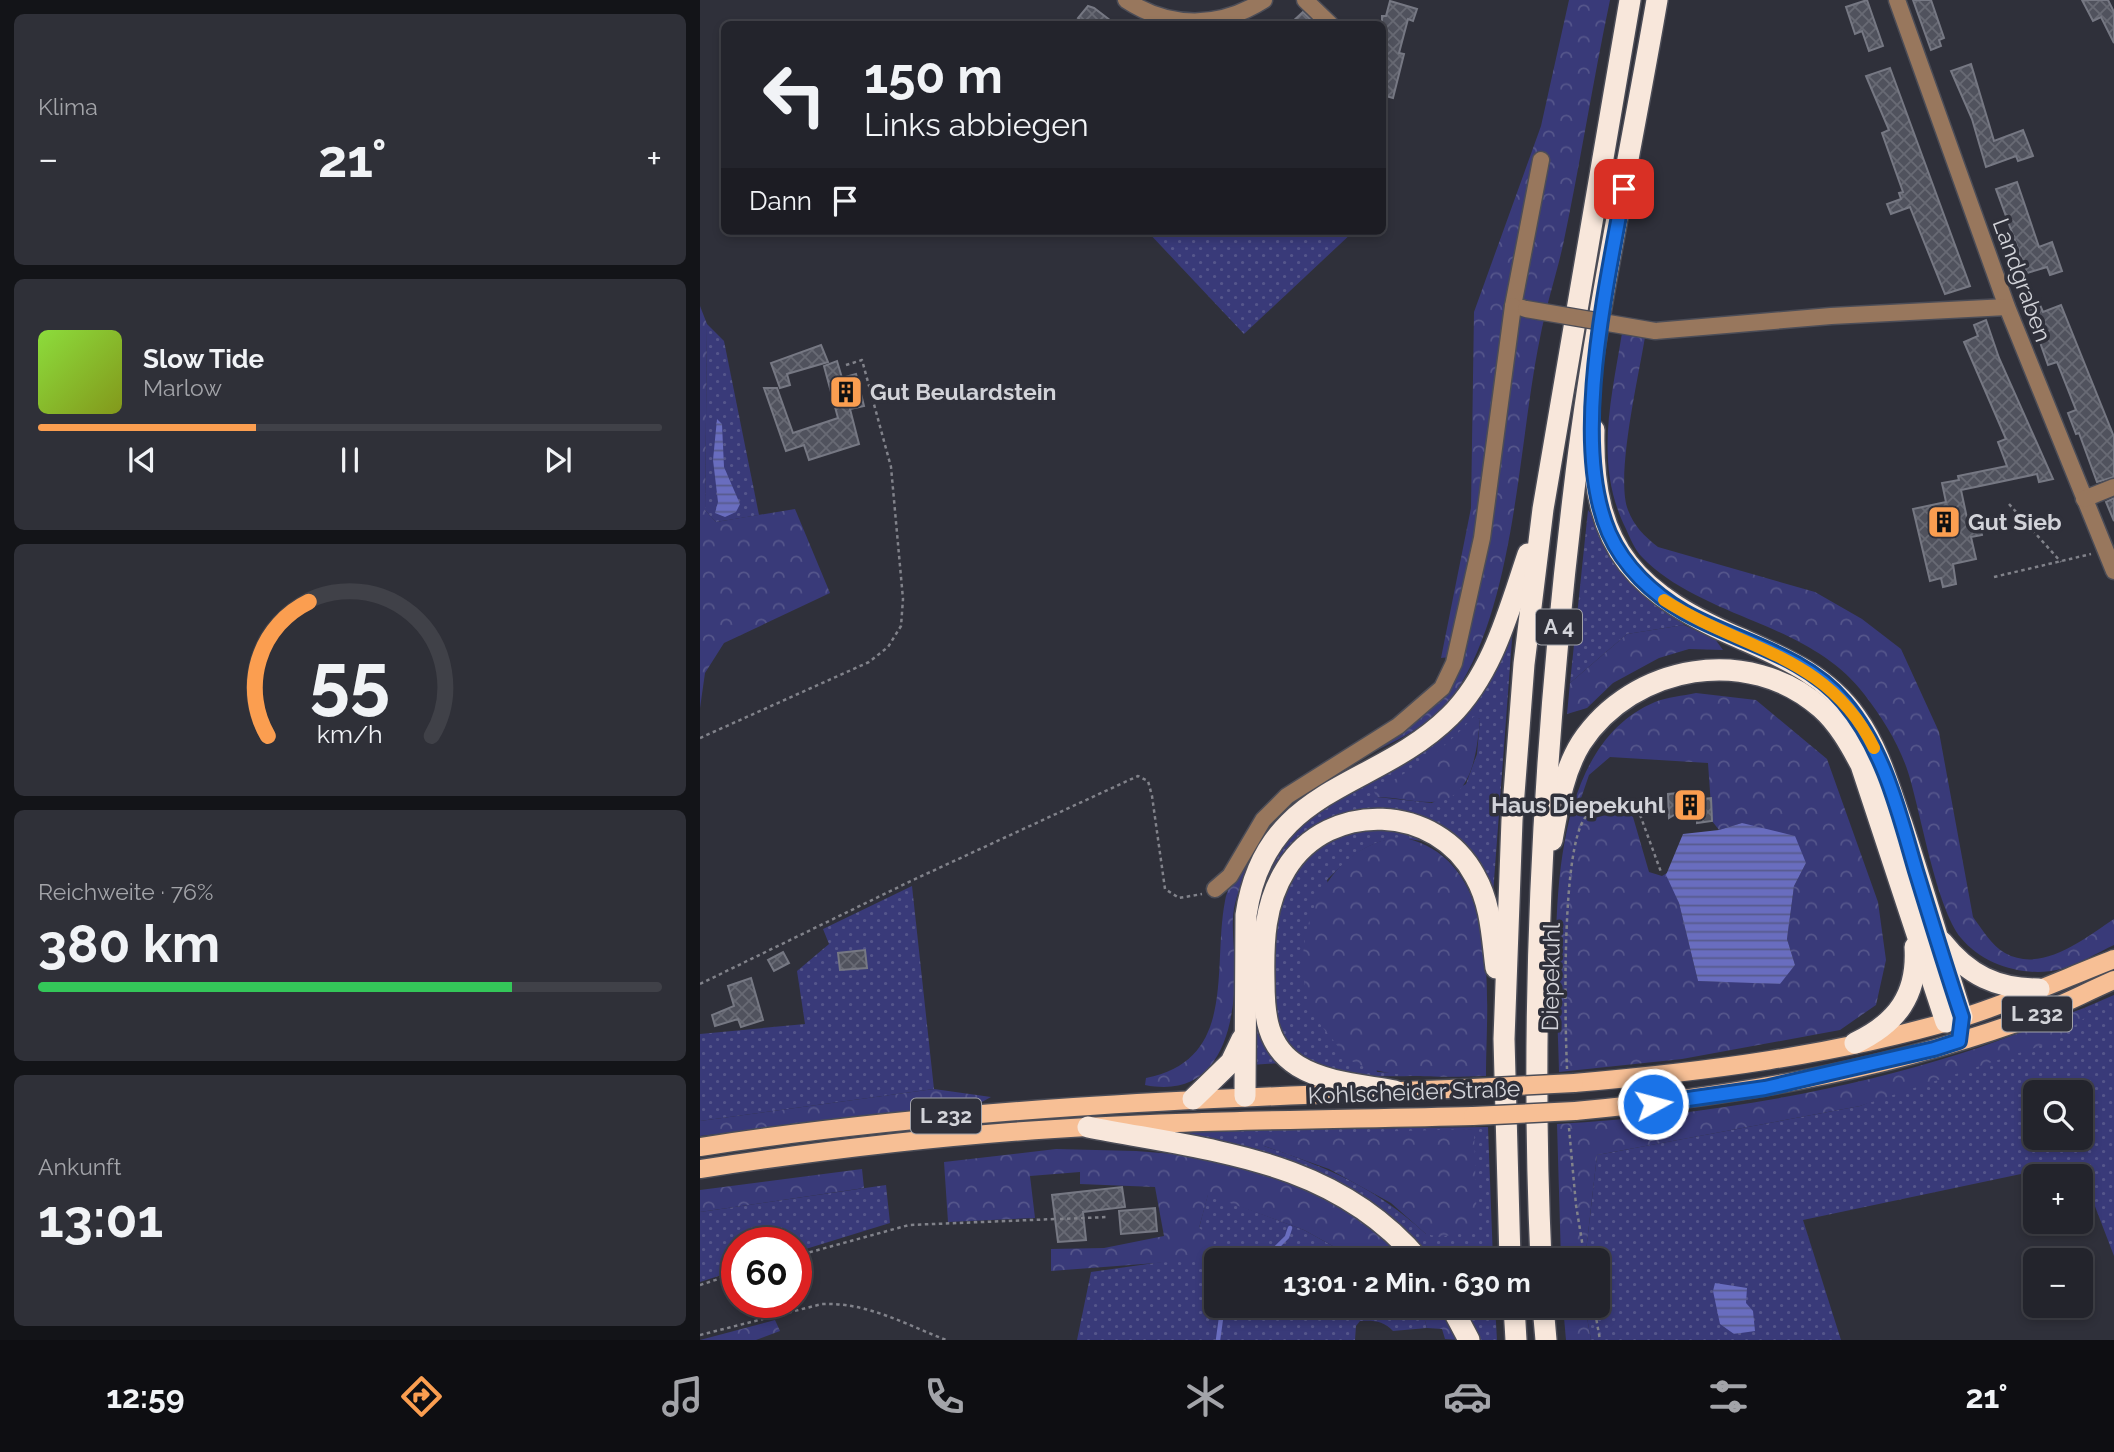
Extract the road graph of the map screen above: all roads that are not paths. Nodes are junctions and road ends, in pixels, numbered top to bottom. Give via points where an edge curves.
1 (1126, 0) edge
2 (1264, 0) edge
3 (1305, 0) edge
4 (1630, 0) edge
5 (1657, 0) edge
6 (1897, 0) edge
7 (1143, 19) edge
8 (1167, 21) edge
9 (1224, 21) edge
10 (1327, 21) edge
11 (1541, 160) dead end
12 (1520, 307) junction
13 (2007, 307) junction
14 (1595, 351) junction
15 (2114, 487) edge
16 (2084, 499) junction
17 (1543, 509) junction
18 (2114, 571) edge
19 (1215, 889) road end
20 (1539, 904) junction
21 (1914, 931) junction
22 (1936, 935) junction
23 (2114, 959) edge
24 (2114, 980) edge
25 (2039, 989) junction
26 (1954, 1020) junction
27 (1243, 1037) junction
28 (1504, 1039) junction
29 (1959, 1041) junction
30 (1855, 1043) junction
31 (1395, 1091) junction
32 (1245, 1096) junction
33 (1193, 1099) junction
34 (1246, 1121) junction
35 (1088, 1127) junction
36 (700, 1147) edge
37 (700, 1169) edge
38 (1408, 1248) edge
39 (1510, 1248) edge
40 (1541, 1248) edge
41 (1457, 1318) edge
42 (1515, 1318) edge
43 (1543, 1318) edge
44 (1469, 1340) edge
45 (1516, 1340) edge
46 (1546, 1340) edge

1 - 7 street
2 - 9 street
3 - 10 street
4 - 17 highway, A 4
5 - 14 highway, A 4
6 - 13 street, Landgraben
7 - 8 street
11 - 12 street
12 - 13 street, bridge via 1655,331
12 - 19 street via 1482,538 1459,645 1442,688 1398,726 1287,796 1263,820 1230,876
13 - 16 street, Landgraben
14 - 20 highway, A 4 via 1563,584 1541,825
14 - 22 highway via 1594,476 1602,516 1621,555 1670,604 1793,663 1829,685 1843,701 1879,758
15 - 16 street
16 - 18 street, Landgraben
17 - 27 highway via 1490,660 1452,714 1412,746 1318,797 1280,832 1268,850 1251,889 1246,915
17 - 28 highway, A 4 via 1524,664 1512,820
20 - 21 highway via 1563,785 1582,742 1621,703 1655,681 1712,669 1785,684 1821,708 1845,736 1875,802
20 - 40 highway, A 4 via 1535,1069
21 - 26 highway
21 - 30 highway via 1914,980 1906,1003 1893,1019
22 - 25 highway via 1958,962 1985,980
22 - 26 highway
23 - 25 main road, Kohlscheider Straße / L 232
24 - 29 main road, Kohlscheider Straße / L 232 via 2019,1022
25 - 26 main road, Kohlscheider Straße / L 232
26 - 29 main road
26 - 30 main road, Kohlscheider Straße / L 232
27 - 32 highway
27 - 33 highway via 1231,1062
28 - 31 highway via 1488,910 1460,853 1436,834 1405,821 1371,818 1336,827 1311,841 1293,859 1270,901 1264,946 1266,1024 1277,1047 1297,1066 1325,1078
28 - 39 highway, A 4
29 - 34 main road, Kohlscheider Straße / L 232, bridge via 1765,1088 1572,1119 1474,1116
30 - 31 main road, Kohlscheider Straße / L 232, bridge via 1686,1072
31 - 32 main road, Kohlscheider Straße / L 232
32 - 33 main road, Kohlscheider Straße / L 232
32 - 34 main road
33 - 36 main road, Kohlscheider Straße / L 232 via 865,1124
34 - 35 main road, Kohlscheider Straße / L 232
35 - 37 main road, Kohlscheider Straße / L 232 via 868,1145
35 - 38 highway via 1248,1156 1297,1173 1359,1206
41 - 44 highway
42 - 45 highway
43 - 46 highway

